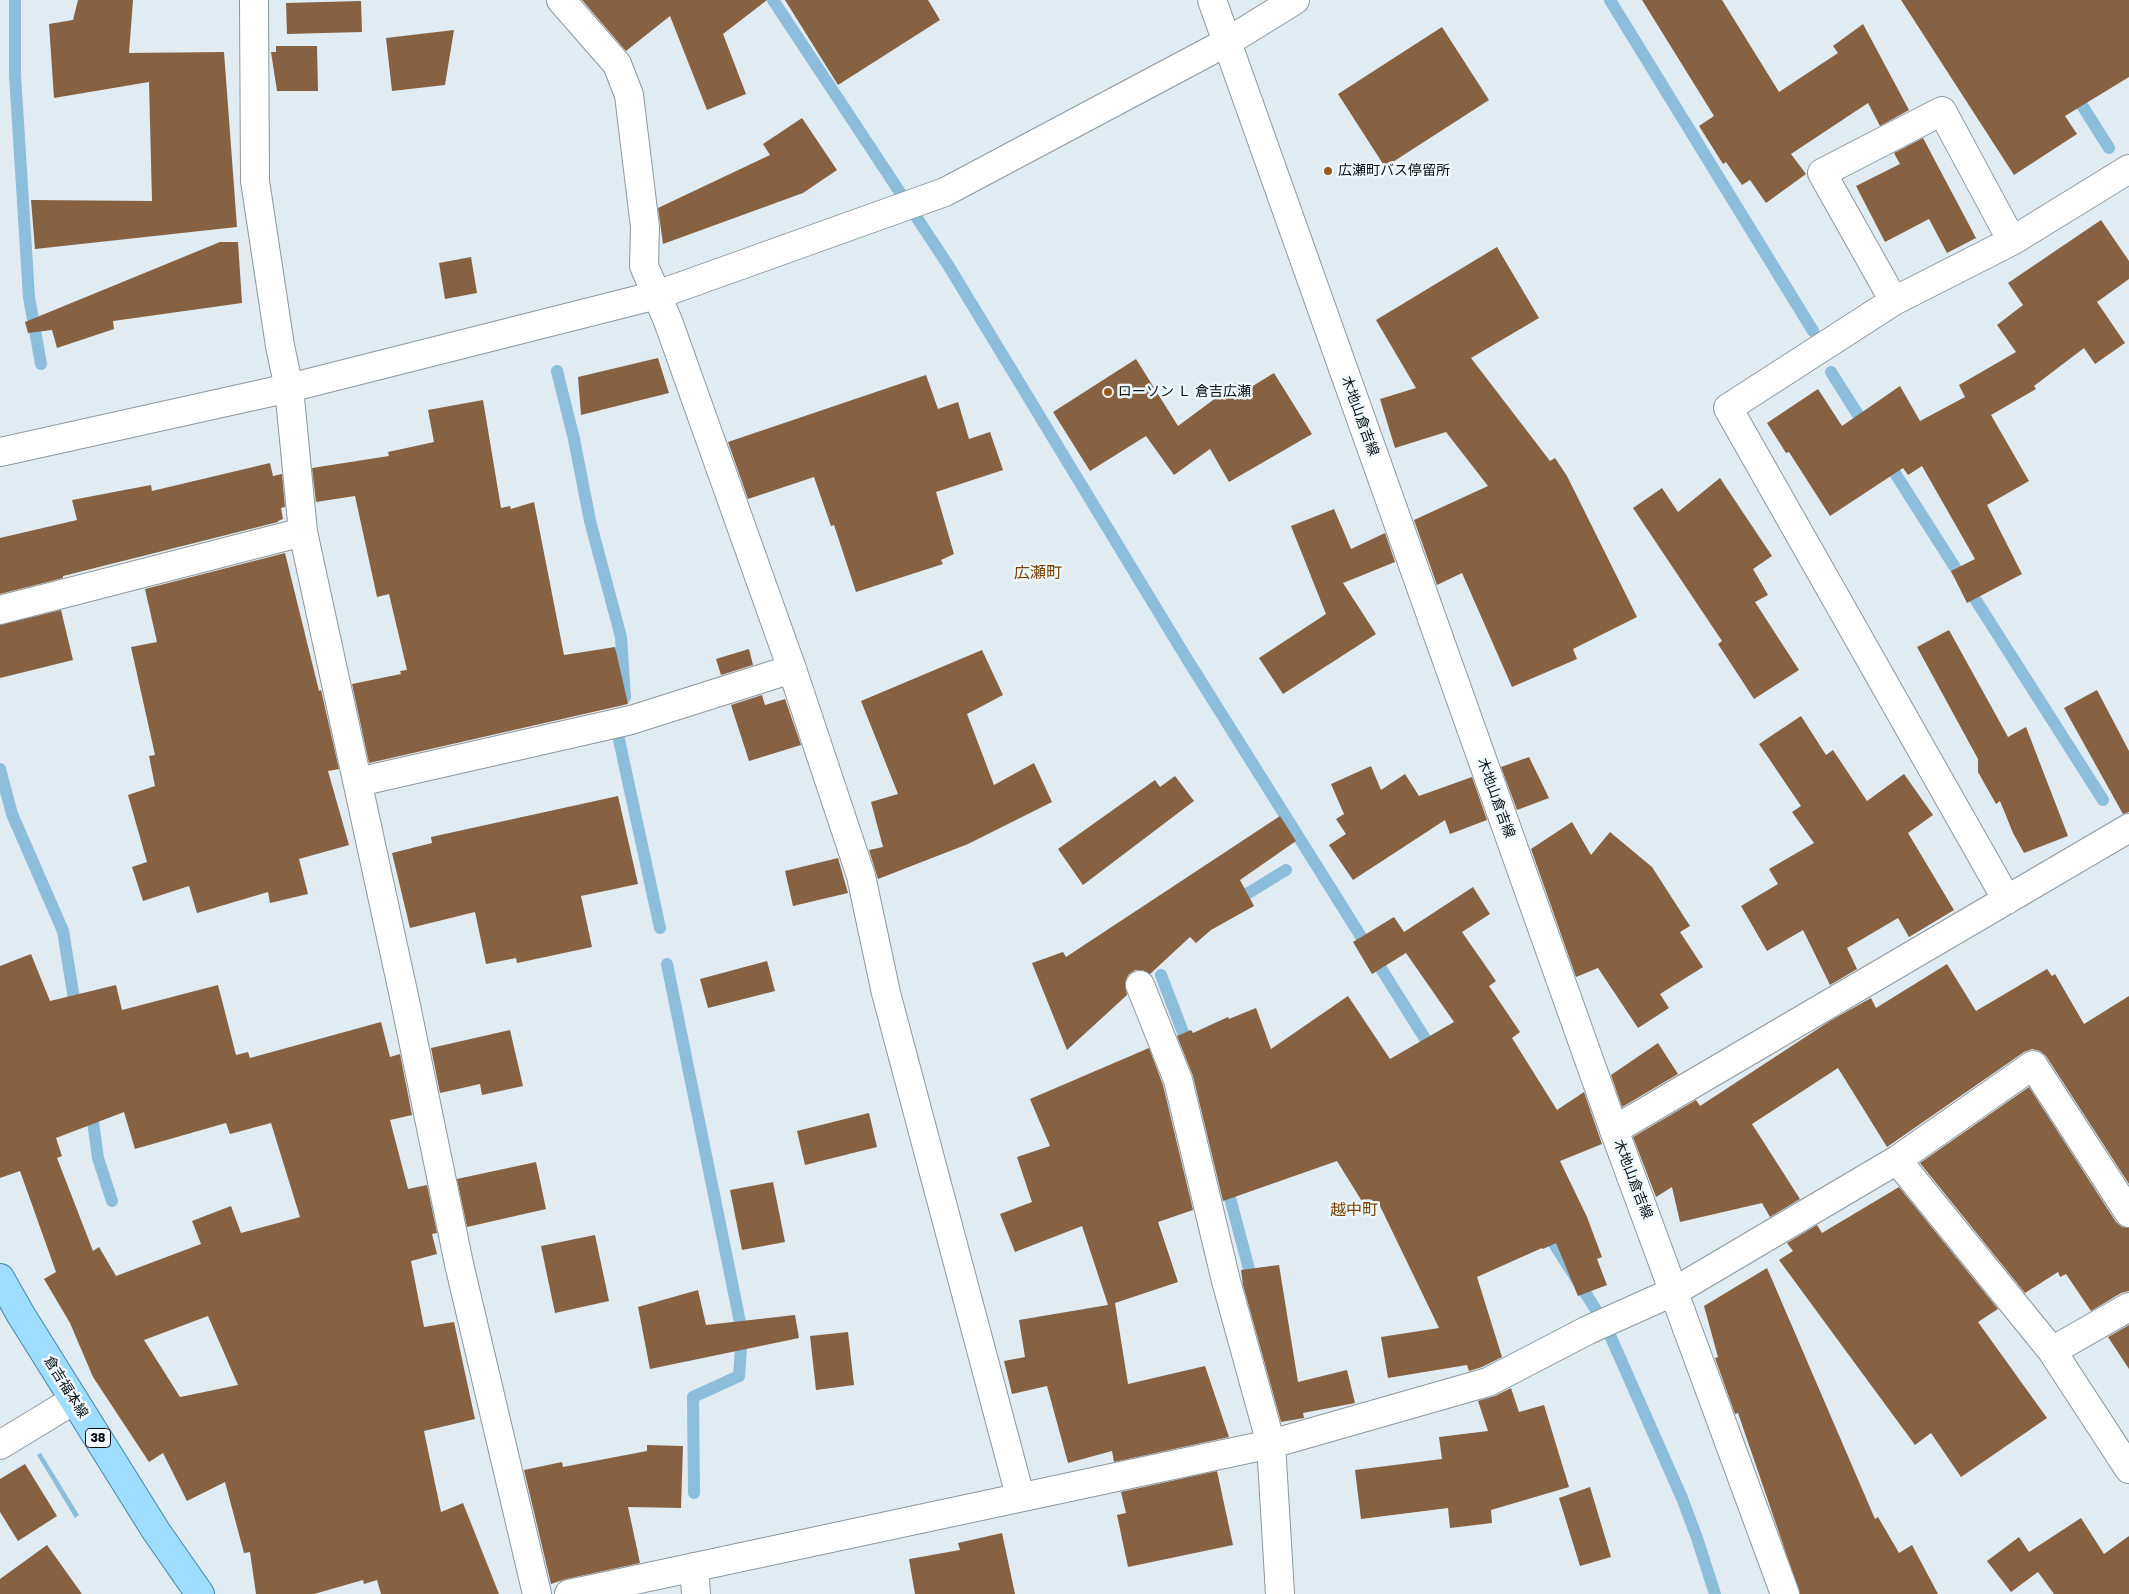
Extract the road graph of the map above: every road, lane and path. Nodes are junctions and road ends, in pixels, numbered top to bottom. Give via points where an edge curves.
1 (254, 0) edge
2 (561, 0) edge
3 (1212, 0) edge
4 (1295, 0) edge
5 (1227, 42) junction
6 (2129, 169) edge
7 (2012, 241) junction
8 (657, 295) junction
9 (1894, 300) junction
10 (289, 388) junction
11 (0, 452) edge
12 (303, 532) junction
13 (0, 610) edge
14 (792, 669) junction
15 (358, 782) junction
16 (2129, 828) edge
17 (2007, 900) junction
18 (1140, 985) dead end
19 (1614, 1130) junction
20 (1897, 1160) junction
21 (2129, 1213) edge
22 (0, 1278) edge
23 (1675, 1291) junction
24 (2129, 1307) edge
25 (2052, 1352) junction
26 (74, 1400) junction
27 (1272, 1444) junction
28 (0, 1445) edge
29 (2129, 1469) edge
30 (1020, 1496) junction
31 (694, 1567) junction
32 (200, 1594) edge
33 (537, 1594) edge
34 (569, 1594) edge
35 (696, 1594) edge
36 (1280, 1594) edge
37 (1785, 1594) edge

1 - 10 street via 255,181
2 - 8 street via 618,64 629,95 645,227 644,266
3 - 5 street, 木地山倉吉線
4 - 5 street
5 - 8 street via 945,192
5 - 19 street, 木地山倉吉線
6 - 7 street
7 - 9 street
7 - 9 street via 1942,111 1822,174
8 - 10 street
8 - 14 street
9 - 17 street via 1728,408
10 - 11 street
10 - 12 street
12 - 13 street
12 - 15 street
14 - 15 street via 631,720
14 - 30 street via 861,876 886,993
15 - 33 street via 459,1264
16 - 17 street
17 - 19 street
18 - 27 street via 1178,1080 1226,1281
19 - 23 street, 木地山倉吉線
20 - 21 street via 2033,1065
20 - 23 street
20 - 25 street
22 - 26 main road, 倉吉福本線 / 38
23 - 27 street via 1588,1330 1488,1382
23 - 37 street, 木地山倉吉線
24 - 25 street
25 - 29 street
26 - 28 street
26 - 32 main road, 倉吉福本線 / 38 via 156,1531
27 - 30 street
27 - 36 street
30 - 31 street
31 - 34 street
31 - 35 street

